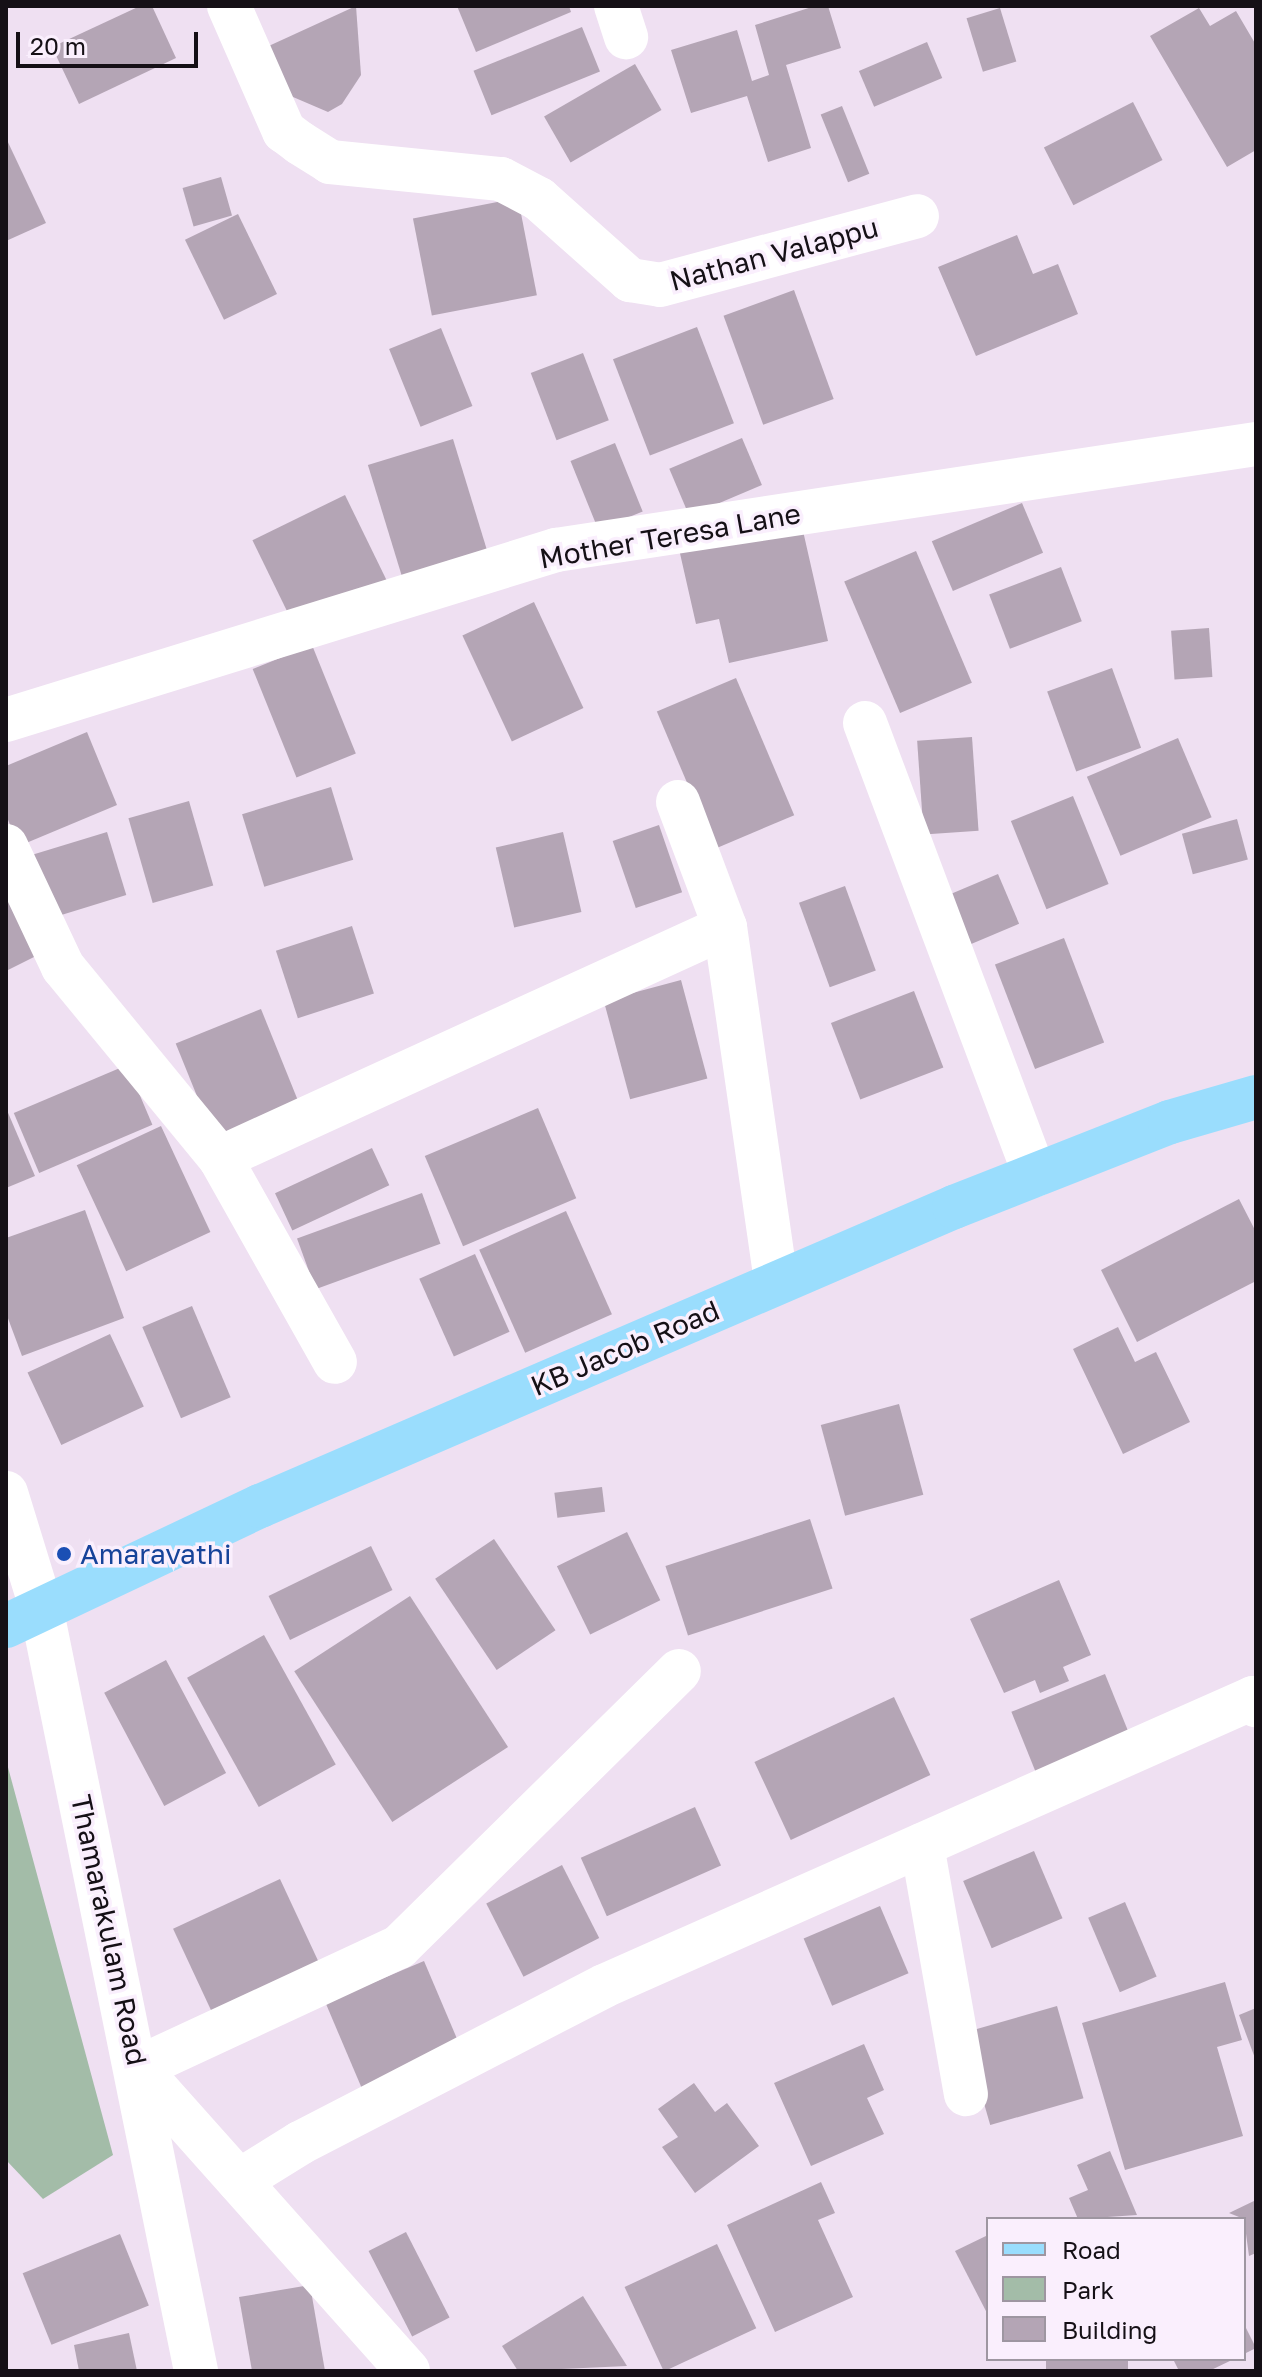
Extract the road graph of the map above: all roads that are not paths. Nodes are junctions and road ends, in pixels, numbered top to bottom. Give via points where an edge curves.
1 (229, 6) edge
2 (917, 216) dead end
3 (1256, 444) edge
4 (6, 720) edge
5 (865, 723) dead end
6 (678, 802) dead end
7 (6, 846) edge
8 (725, 927) junction
9 (1256, 1097) edge
10 (220, 1158) junction
11 (1035, 1175) junction
12 (776, 1282) junction
13 (335, 1362) dead end
14 (6, 1493) edge
15 (24, 1616) edge
16 (679, 1671) dead end
17 (1256, 1705) edge
18 (922, 1845) junction
19 (138, 2068) junction
20 (966, 2094) dead end
21 (239, 2181) junction
22 (196, 2371) edge
23 (408, 2371) edge

1 - 2 street, Nathan Valappu via 284,131 300,143 330,162 501,179 539,199 630,280 660,285
3 - 4 street, Mother Teresa Lane via 556,550
5 - 11 street
6 - 8 street
7 - 10 street via 63,967
8 - 10 street
8 - 12 street
9 - 11 main road, KB Jacob Road via 1170,1122
10 - 13 street
11 - 12 main road, KB Jacob Road
12 - 15 main road, KB Jacob Road
14 - 15 street, Thamarakulam Road
15 - 19 street, Thamarakulam Road
16 - 19 street via 399,1947
17 - 18 street via 1253,1698
18 - 20 street
18 - 21 street via 604,1986 300,2143
19 - 21 street
19 - 22 street, Thamarakulam Road
21 - 23 street

